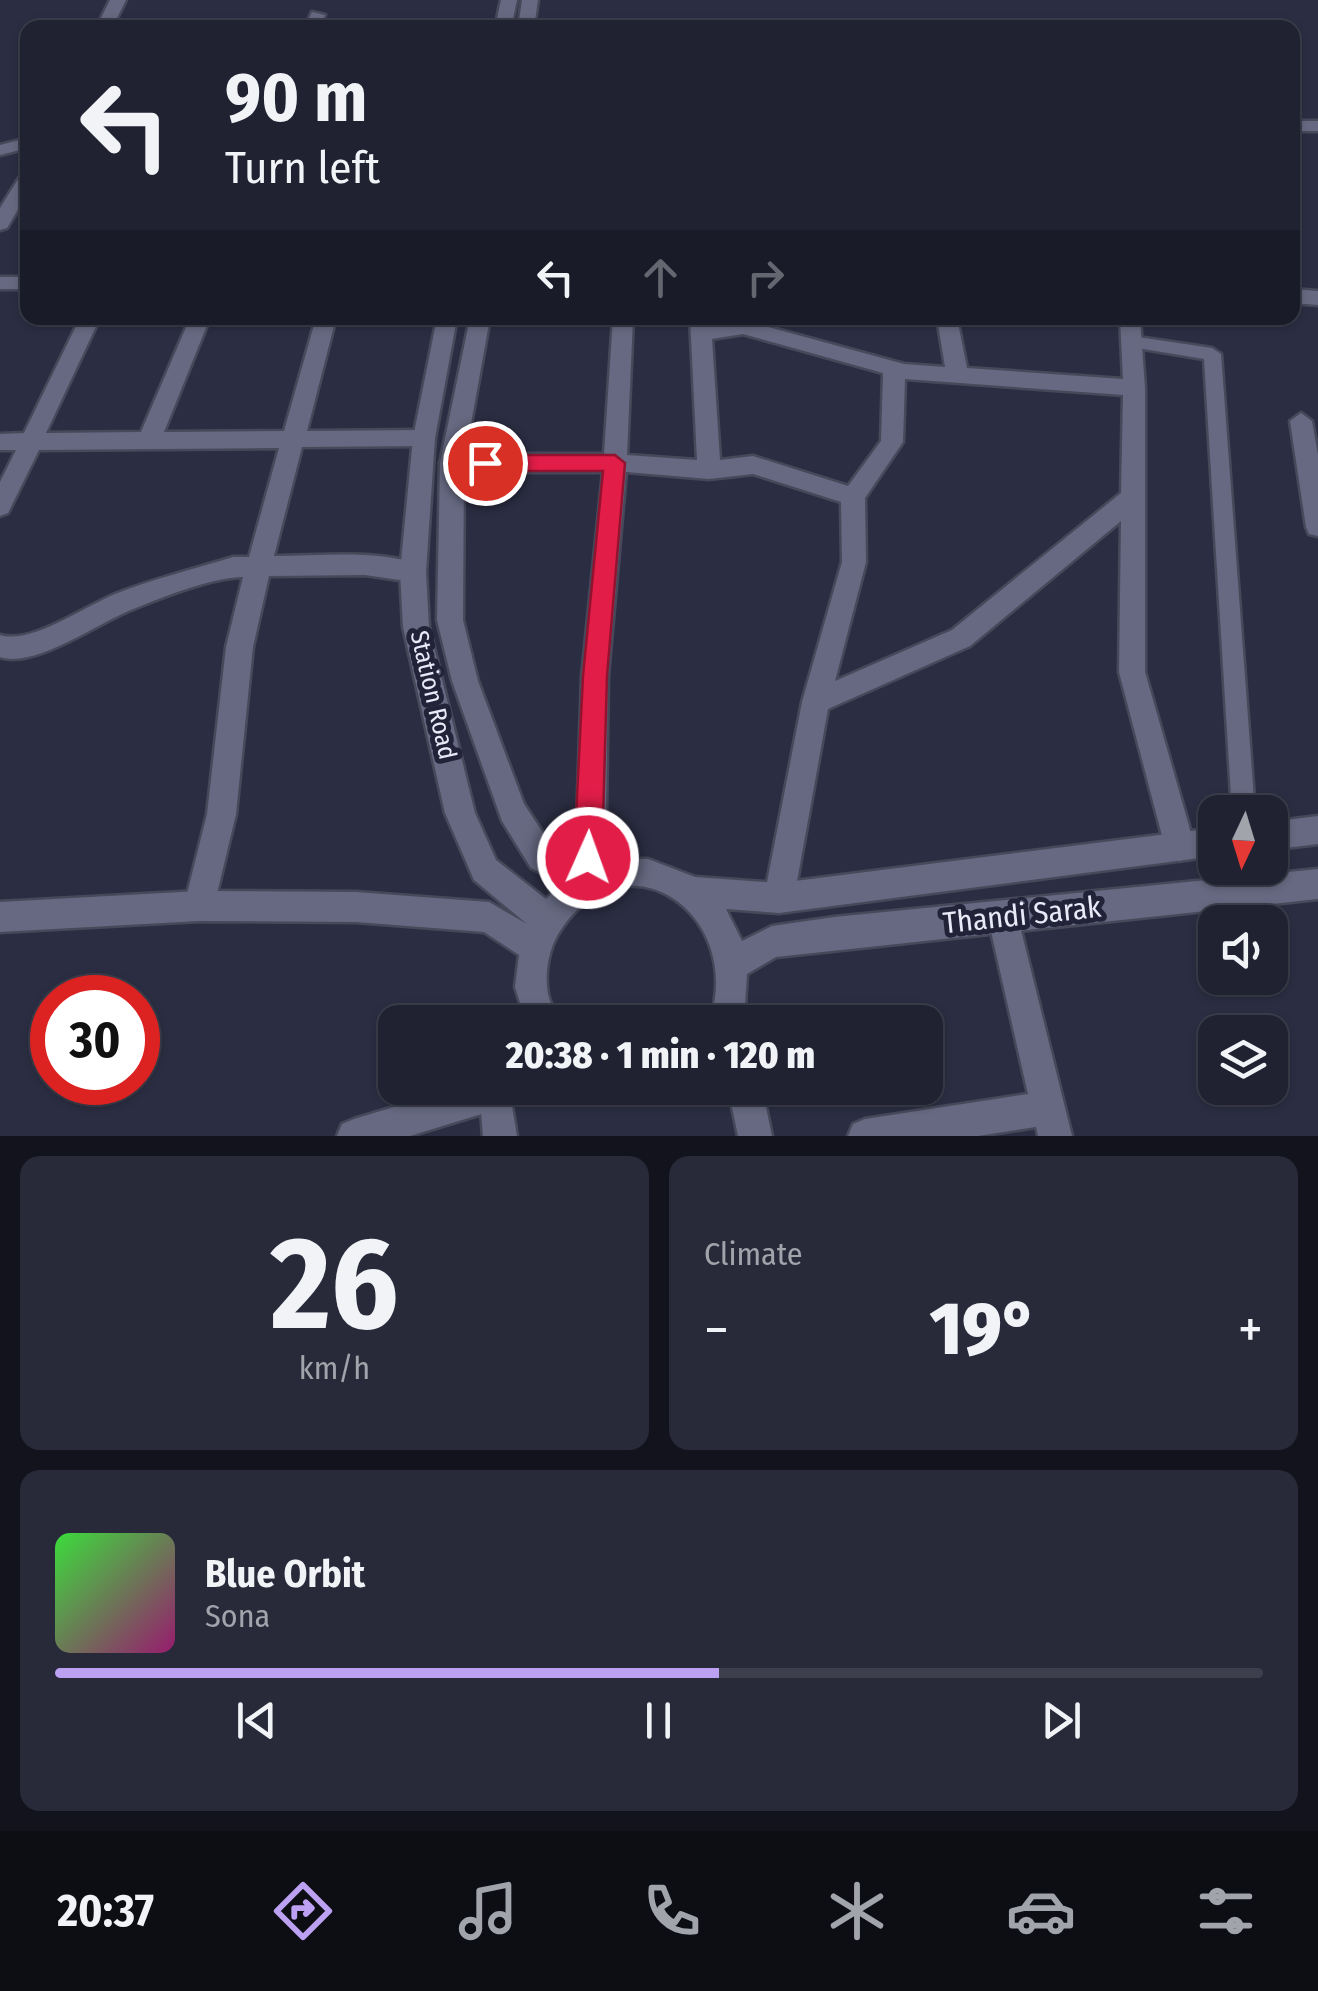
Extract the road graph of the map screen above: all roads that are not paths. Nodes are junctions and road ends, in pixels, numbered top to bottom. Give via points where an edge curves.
1 (20, 190) edge
2 (0, 224) edge
3 (87, 325) edge
4 (197, 325) edge
5 (324, 325) edge
6 (446, 325) edge
7 (479, 325) edge
8 (623, 325) edge
9 (948, 325) edge
10 (699, 326) edge
11 (1131, 330) edge
12 (894, 368) junction
13 (956, 374) junction
14 (1134, 388) junction
15 (1301, 421) dead end
16 (424, 438) junction
17 (293, 439) junction
18 (149, 440) junction
19 (31, 441) junction
20 (0, 442) edge
21 (452, 463) junction
22 (615, 463) junction
23 (709, 470) junction
24 (852, 497) junction
25 (1132, 498) junction
26 (0, 507) edge
27 (1318, 526) edge
28 (258, 566) junction
29 (413, 572) junction
30 (0, 646) edge
31 (816, 702) junction
32 (1243, 795) edge
33 (1318, 830) edge
34 (1288, 834) edge
35 (1198, 844) edge
36 (1180, 846) junction
37 (590, 881) junction
38 (1318, 884) edge
39 (692, 892) junction
40 (779, 898) junction
41 (199, 906) junction
42 (0, 917) edge
43 (1003, 918) junction
44 (540, 932) junction
45 (731, 965) junction
46 (535, 1005) edge
47 (730, 1005) edge
48 (454, 1105) edge
49 (502, 1105) edge
50 (749, 1105) edge
51 (1052, 1122) edge
52 (354, 1136) edge
53 (500, 1136) edge
54 (755, 1136) edge
55 (865, 1136) edge

1 - 2 street
3 - 19 street
4 - 18 street
5 - 17 street
6 - 16 street, Station Road
7 - 21 street, Station Road
8 - 22 street
9 - 13 street
10 - 12 street via 743,327
10 - 23 street
11 - 14 street
11 - 32 lane via 1212,354
12 - 13 street
12 - 24 street via 892,442
13 - 14 street
14 - 25 street
15 - 27 street
16 - 17 street
16 - 29 street, Station Road
17 - 18 street
17 - 28 street
18 - 19 street
19 - 20 street
19 - 26 street
21 - 22 street
21 - 37 street, Station Road via 450,620 465,680 512,811 542,858
22 - 23 street
22 - 37 street via 595,676
23 - 24 street via 752,465
24 - 31 street via 854,562
25 - 31 street via 962,638
25 - 36 street via 1132,672
28 - 29 street via 366,565
28 - 30 street via 233,567 122,602 44,640 9,650
28 - 41 street via 234,673 224,806
29 - 44 street, Station Road via 416,627 460,813 485,870
31 - 40 street
33 - 34 street
35 - 36 street, Thandi Sarak
36 - 40 street, Thandi Sarak
37 - 39 street via 643,872
37 - 44 street via 565,896
38 - 43 street, Thandi Sarak
39 - 40 street, Thandi Sarak
39 - 45 street via 725,936
41 - 42 street
41 - 44 street via 488,916
43 - 45 street, Thandi Sarak via 772,942
43 - 51 street
44 - 46 street via 530,979
45 - 47 street
48 - 52 street
49 - 53 street
50 - 54 street
51 - 55 street

